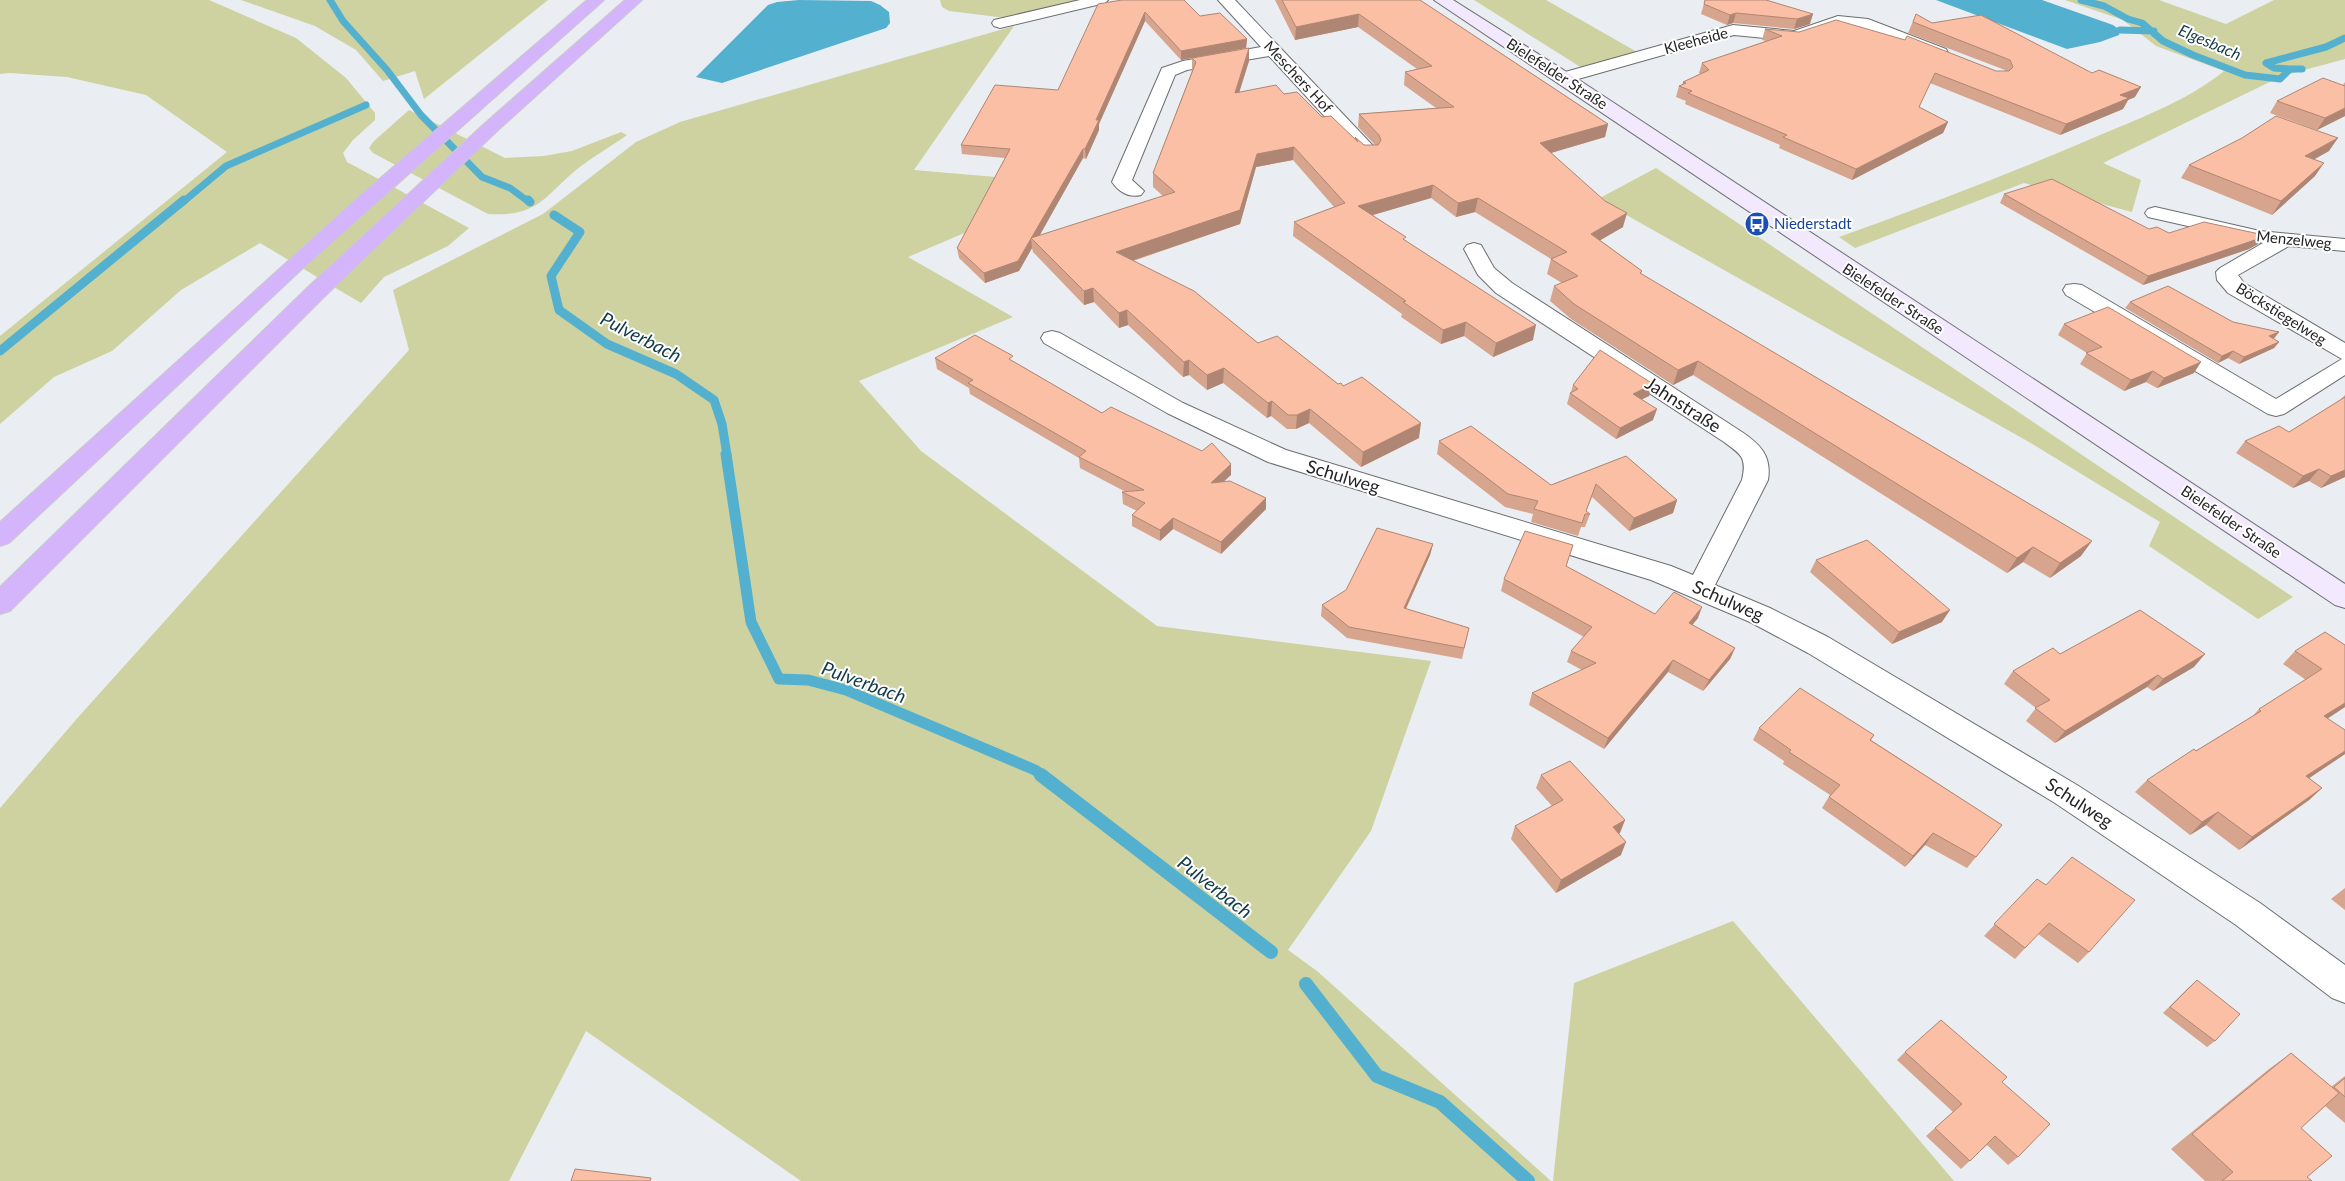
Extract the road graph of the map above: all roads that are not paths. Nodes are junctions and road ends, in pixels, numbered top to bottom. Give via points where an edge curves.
1 (596, 0) edge
2 (634, 0) edge
3 (640, 0) edge
4 (1100, 0) edge
5 (1226, 0) edge
6 (1442, 0) edge
7 (612, 20) junction
8 (1000, 24) dead end
9 (1272, 50) junction
10 (1953, 58) edge
11 (1564, 78) junction
12 (1369, 153) edge
13 (1134, 191) dead end
14 (2155, 213) dead end
15 (2284, 240) junction
16 (2345, 245) edge
17 (1474, 249) dead end
18 (2074, 290) dead end
19 (1052, 338) dead end
20 (2345, 353) edge
21 (2345, 365) edge
22 (0, 537) edge
23 (1700, 588) junction
24 (2345, 598) edge
25 (0, 604) edge
26 (2345, 986) edge

1 - 22 highway via 461,115
2 - 7 highway
3 - 7 highway
4 - 8 street
5 - 9 street, Meschers Hof
6 - 11 main road, Bielefelder Straße
7 - 25 highway via 490,128 316,292
9 - 12 street, Meschers Hof
9 - 13 street via 1183,66 1168,72 1122,182
10 - 11 street, Kleeheide via 1862,22 1838,21 1795,36 1733,30
11 - 24 main road, Bielefelder Straße
14 - 15 street, Menzelweg via 2233,233
15 - 16 street, Menzelweg
15 - 20 street, Böckstiegelweg via 2228,272 2228,280 2236,288
17 - 23 street, Jahnstraße via 1485,271 1504,288 1733,437 1756,457 1755,480
18 - 21 street via 2276,409
19 - 23 street, Schulweg via 1175,408 1277,456 1661,573
23 - 26 street, Schulweg via 1818,645 2066,794 2248,914

